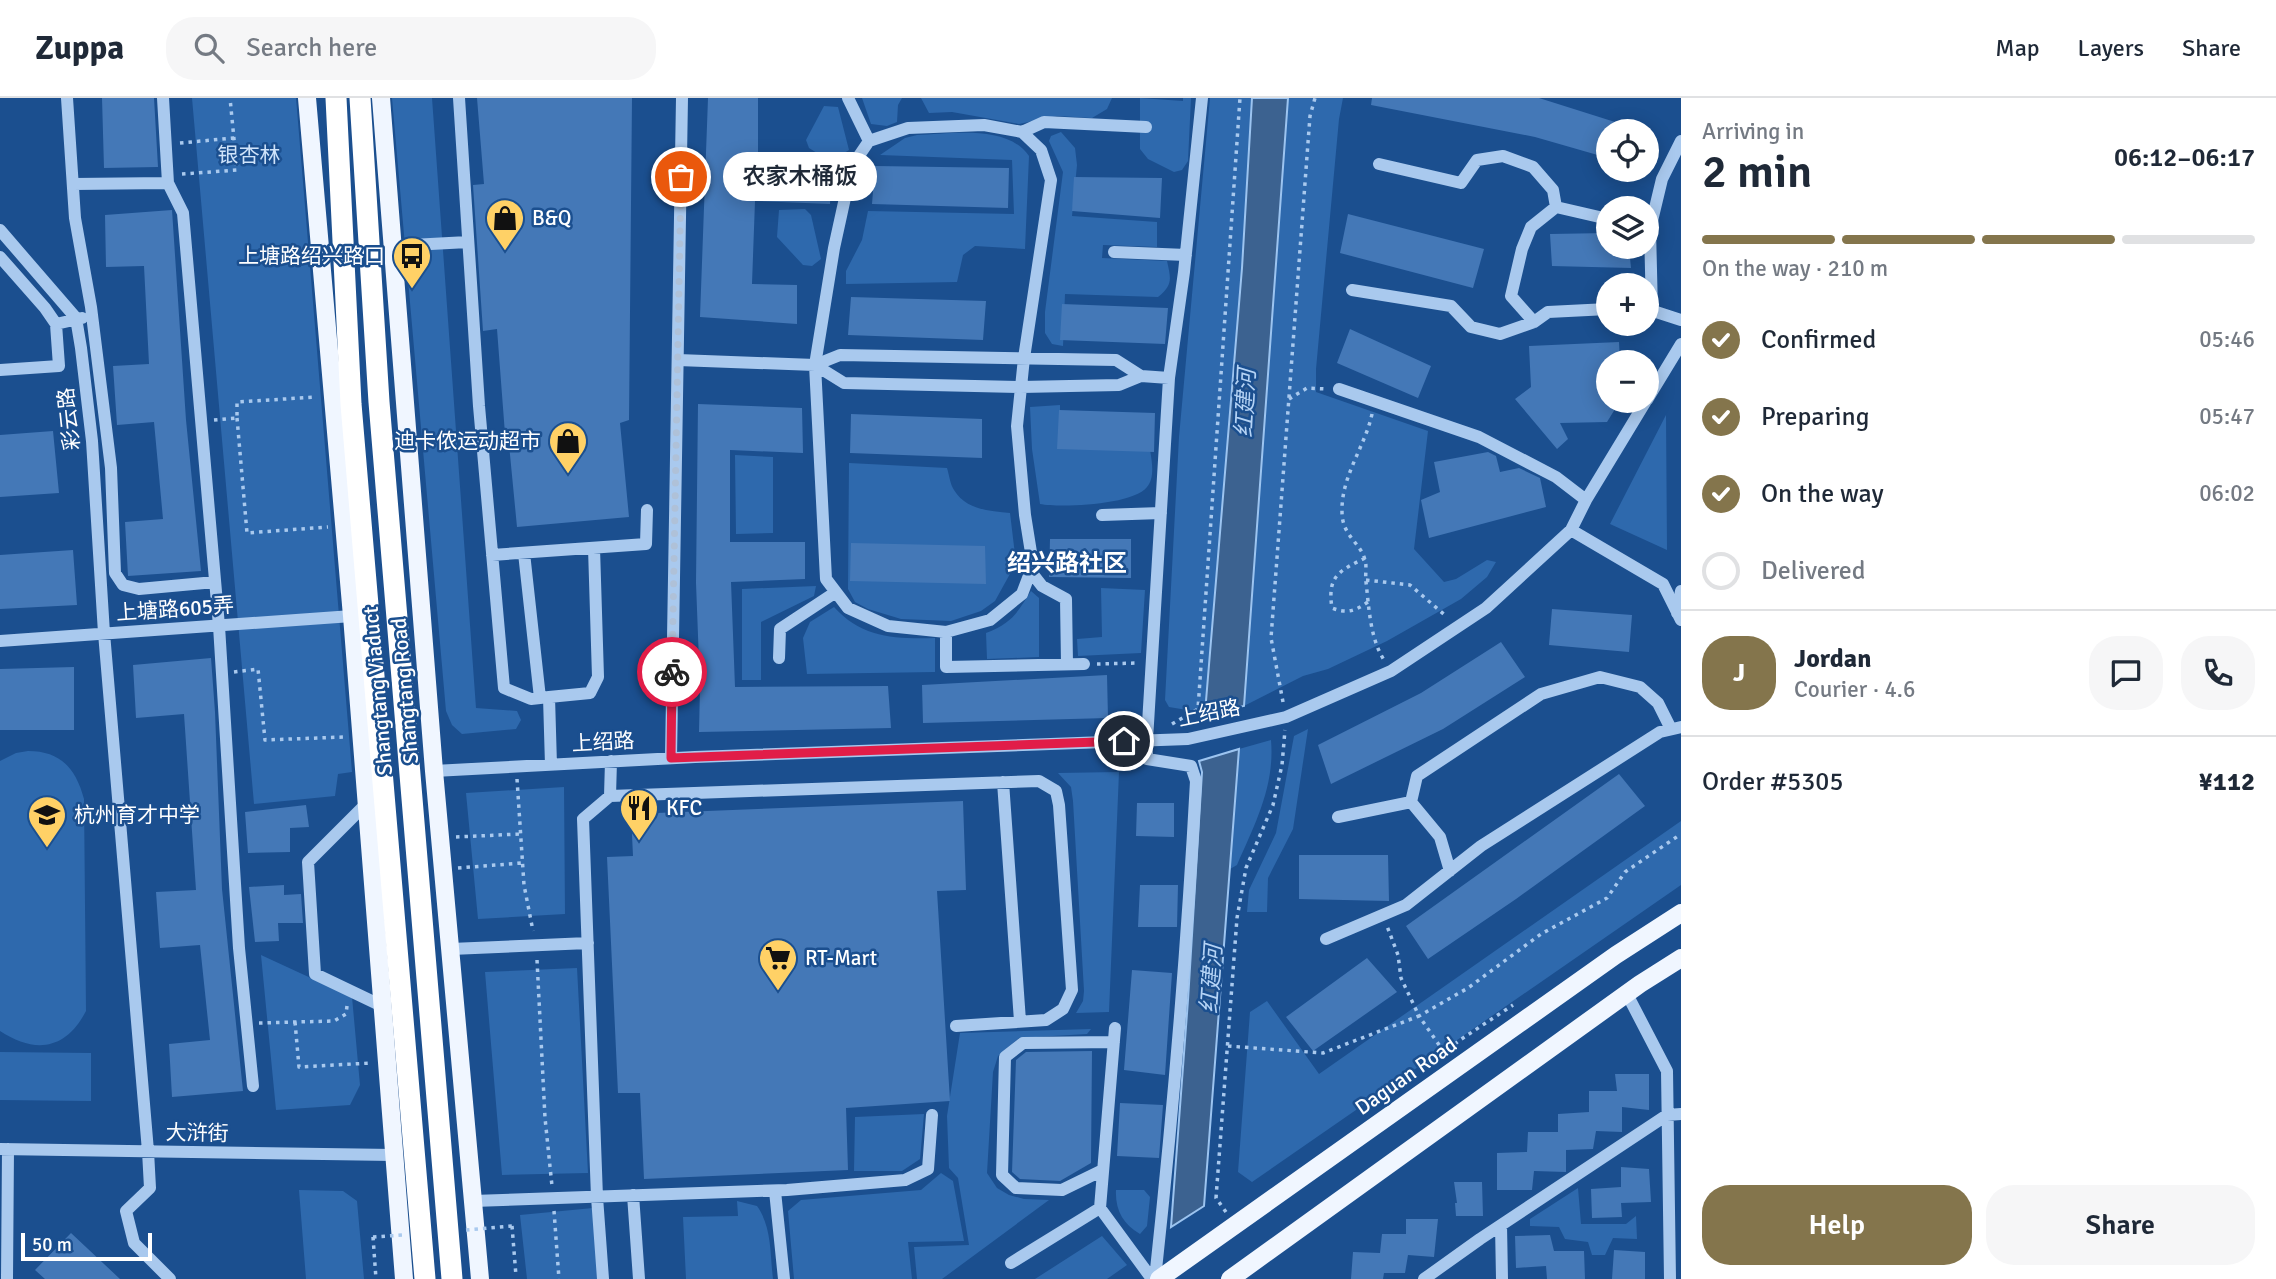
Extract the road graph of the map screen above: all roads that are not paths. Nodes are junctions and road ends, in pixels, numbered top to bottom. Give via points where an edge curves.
1 (67, 98) edge
2 (163, 98) edge
3 (307, 98) edge
4 (336, 98) edge
5 (360, 98) edge
6 (382, 98) edge
7 (458, 98) edge
8 (682, 98) edge
9 (848, 98) edge
10 (1202, 98) edge
11 (1146, 127) dead end
12 (1022, 132) junction
13 (869, 141) junction
14 (1681, 141) edge
15 (1379, 164) dead end
16 (168, 179) junction
17 (73, 184) junction
18 (1657, 196) edge
19 (1556, 207) junction
20 (1596, 216) edge
21 (0, 230) edge
22 (468, 242) junction
23 (393, 246) junction
24 (1114, 252) dead end
25 (1186, 255) junction
26 (0, 257) edge
27 (1352, 290) dead end
28 (1596, 310) edge
29 (1659, 313) edge
30 (93, 317) junction
31 (76, 318) junction
32 (1681, 320) edge
33 (1534, 322) junction
34 (56, 324) junction
35 (1681, 344) edge
36 (1024, 358) junction
37 (678, 360) junction
38 (815, 365) junction
39 (0, 370) edge
40 (1141, 376) junction
41 (1170, 378) junction
42 (1659, 379) edge
43 (1021, 387) junction
44 (1339, 389) road end
45 (1638, 413) edge
46 (94, 477) junction
47 (111, 477) junction
48 (1586, 500) junction
49 (647, 510) dead end
50 (1161, 513) junction
51 (1102, 516) dead end
52 (1572, 530) junction
53 (594, 548) junction
54 (524, 553) junction
55 (492, 555) junction
56 (1031, 572) junction
57 (215, 582) junction
58 (1681, 591) edge
59 (836, 592) junction
60 (352, 615) junction
61 (1679, 617) edge
62 (219, 626) junction
63 (946, 632) junction
64 (104, 633) junction
65 (0, 641) edge
66 (779, 658) dead end
67 (1067, 664) junction
68 (1084, 664) road end
69 (545, 698) junction
70 (1676, 728) edge
71 (1147, 740) junction
72 (671, 758) junction
73 (611, 761) junction
74 (551, 765) junction
75 (434, 771) junction
76 (1003, 782) junction
77 (610, 796) junction
78 (1411, 802) junction
79 (366, 804) junction
80 (1338, 817) dead end
81 (1450, 871) junction
82 (1681, 913) edge
83 (1326, 939) dead end
84 (588, 943) junction
85 (450, 949) junction
86 (1681, 958) edge
87 (1627, 994) junction
88 (382, 1006) junction
89 (1020, 1021) junction
90 (956, 1026) dead end
91 (1115, 1028) dead end
92 (1114, 1042) junction
93 (253, 1086) dead end
94 (1681, 1114) edge
95 (932, 1115) dead end
96 (1667, 1115) junction
97 (4, 1149) edge
98 (148, 1151) junction
99 (393, 1155) junction
100 (1103, 1170) junction
101 (775, 1191) junction
102 (633, 1195) junction
103 (597, 1196) junction
104 (473, 1201) junction
105 (1100, 1208) junction
106 (1500, 1225) junction
107 (1012, 1263) dead end
108 (8, 1279) edge
109 (170, 1279) edge
110 (404, 1279) edge
111 (425, 1279) edge
112 (452, 1279) edge
113 (480, 1279) edge
114 (603, 1279) edge
115 (639, 1279) edge
116 (784, 1279) edge
117 (1155, 1279) edge
118 (1230, 1279) edge
119 (1424, 1279) edge
120 (1502, 1279) edge
121 (1670, 1279) edge

1 - 17 street
2 - 16 street
3 - 60 main road
4 - 111 highway, Shangtang Viaduct, bridge via 351,404
5 - 112 highway, Shangtang Viaduct, bridge via 379,402
6 - 23 main road, Shangtang Road
7 - 22 street
8 - 37 street
9 - 13 street
10 - 25 street
11 - 12 street via 1044,122
12 - 13 street via 984,125 908,128
12 - 36 street via 1041,150 1051,180
13 - 38 street via 852,166
14 - 18 street
15 - 19 street via 1461,183 1477,160 1503,156 1533,167 1553,190
16 - 17 street
16 - 57 street via 183,213
17 - 30 street
19 - 20 street
19 - 33 street via 1531,227 1511,296
21 - 31 street
22 - 23 street
22 - 55 street
23 - 75 main road, Shangtang Road
24 - 25 street
25 - 41 street
26 - 34 street
27 - 33 street via 1451,306 1471,327 1500,334
28 - 33 street via 1548,312
29 - 32 street
30 - 31 street
30 - 47 street
31 - 34 street
31 - 46 street, 彩云路
34 - 39 street via 59,366
35 - 42 street, 上绍路
36 - 38 street via 840,355
36 - 40 street via 1116,360
36 - 43 street
37 - 38 street
37 - 72 street
38 - 43 street via 844,383
38 - 59 street via 826,579
40 - 41 street
40 - 43 street via 1119,385
41 - 50 street
43 - 56 street via 1017,426
44 - 48 street via 1479,437 1556,477
45 - 48 street, 上绍路
46 - 47 street
46 - 64 street, 彩云路
47 - 57 street via 115,573 123,585 139,589
48 - 52 street, 上绍路
49 - 53 street via 646,544
50 - 51 street
50 - 71 street
52 - 61 street via 1663,584
52 - 71 street, 上绍路 via 1486,608 1391,671 1286,717 1188,739
53 - 54 street
53 - 69 street via 598,677 590,693
54 - 55 street
54 - 69 street
55 - 69 street via 504,688 531,699
56 - 63 street via 1022,594 990,620
56 - 67 street via 1042,586 1066,599
57 - 62 street
58 - 61 street
59 - 63 street via 848,608 888,626
59 - 66 street via 780,629
60 - 62 street, 上塘路605弄
60 - 79 main road
62 - 64 street, 上塘路605弄
62 - 93 street via 239,948
63 - 67 street via 946,667
64 - 65 street, 上塘路605弄
64 - 98 street, 彩云路
67 - 68 street
69 - 74 street
70 - 78 street via 1640,687 1600,677 1541,694 1416,776
70 - 81 street via 1660,732 1481,846
71 - 72 street, 上绍路
71 - 117 street via 1147,759 1191,766 1196,781 1188,933
72 - 73 street, 上绍路
73 - 74 street, 上绍路
73 - 77 street
74 - 75 street, 上绍路
75 - 85 main road, Shangtang Road
76 - 77 street
76 - 89 street
76 - 89 street via 1039,781 1056,791 1061,832 1072,990 1063,1009 1046,1020
77 - 84 street via 583,819
78 - 80 street
78 - 81 street via 1440,837
79 - 88 main road
79 - 88 street via 308,862 315,974
81 - 83 street via 1406,905
82 - 117 main road, Daguan Road
84 - 85 street
84 - 103 street
85 - 104 main road, Shangtang Road
86 - 87 main road
87 - 96 street via 1667,1071
87 - 118 main road
88 - 99 main road
89 - 90 street
91 - 92 street
92 - 100 street
92 - 100 street via 1023,1044 1005,1057 1002,1175 1016,1188 1062,1190
94 - 96 street
95 - 101 street via 928,1169 905,1180
96 - 106 street
96 - 121 street
97 - 98 street, 大浒街
97 - 108 street
98 - 99 street, 大浒街
98 - 109 street, 彩云路 via 150,1188 126,1211 134,1243
99 - 110 main road
100 - 105 street
101 - 102 street
101 - 116 street
102 - 103 street
102 - 115 street
103 - 104 street
103 - 114 street
104 - 113 main road, Shangtang Road
105 - 107 street
105 - 117 street
106 - 119 street
106 - 120 street

